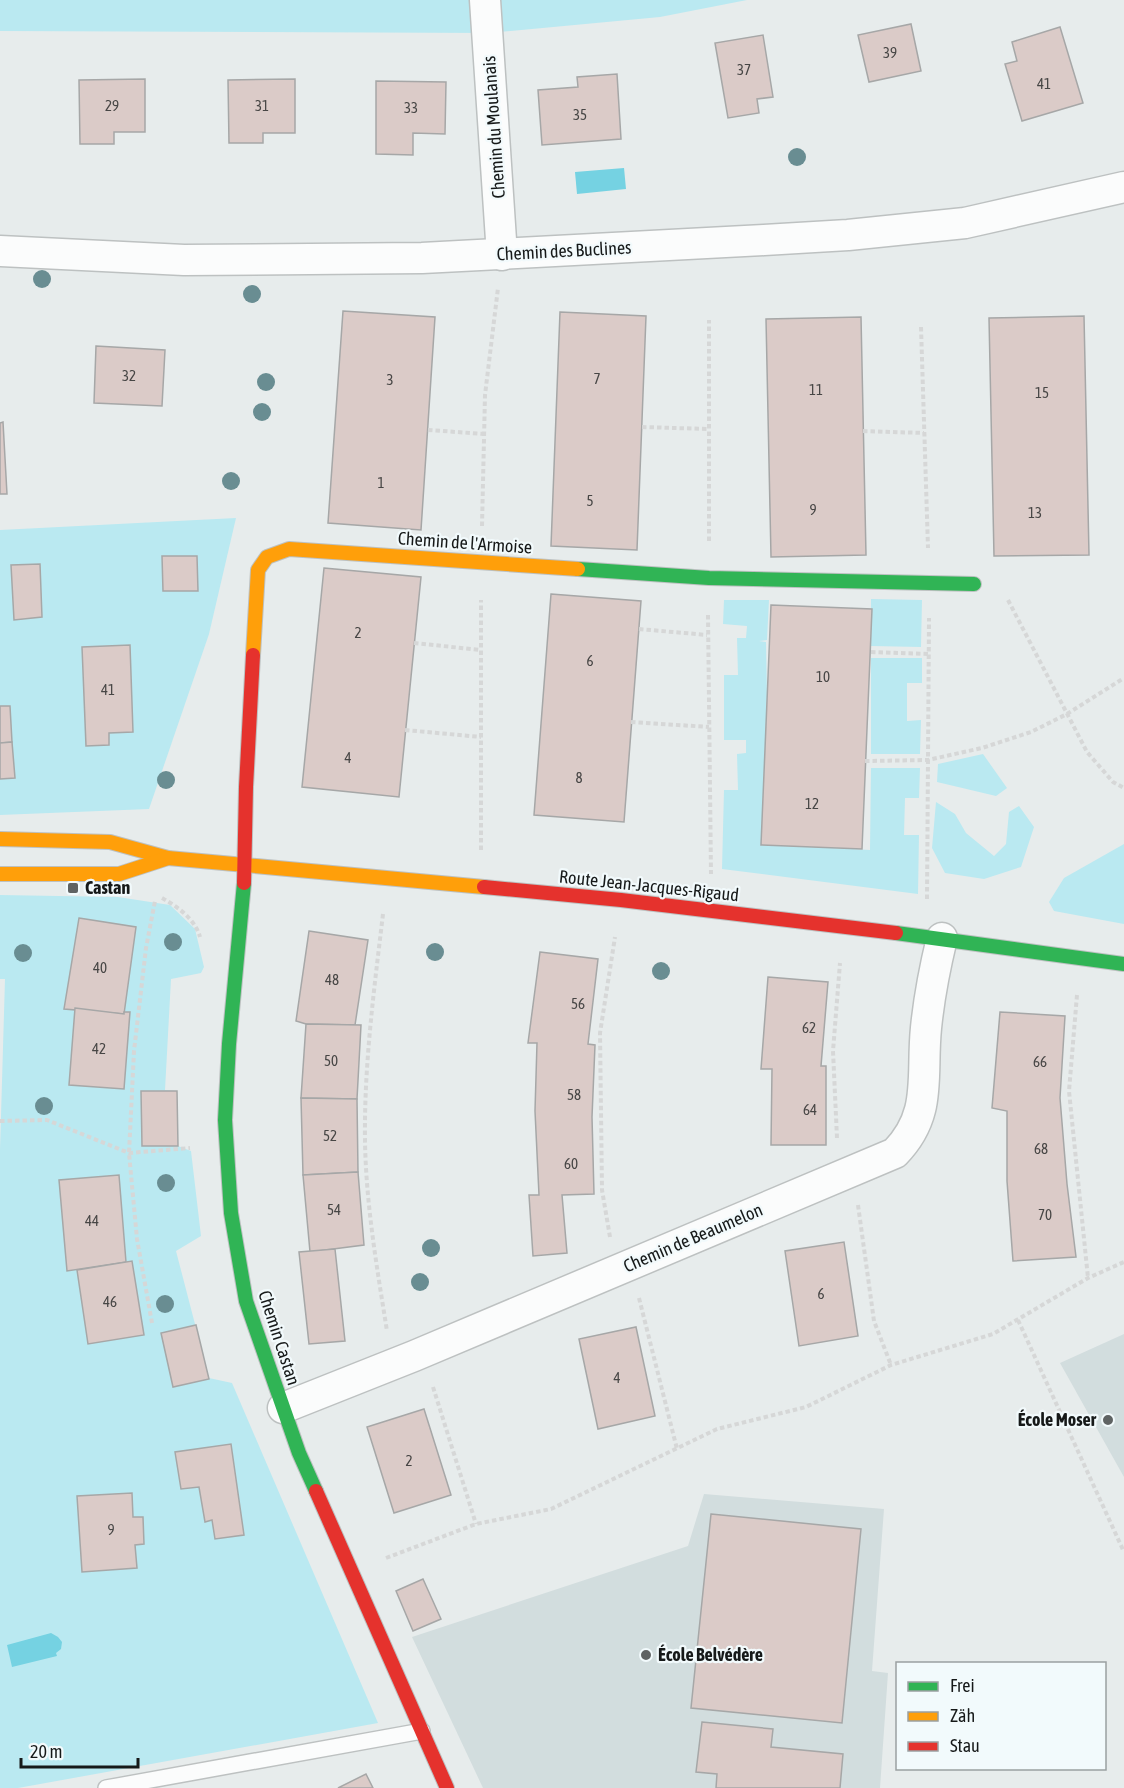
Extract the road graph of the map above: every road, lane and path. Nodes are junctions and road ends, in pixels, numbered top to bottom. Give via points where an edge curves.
1 (485, 0) edge
2 (1124, 187) edge
3 (0, 251) edge
4 (502, 255) junction
5 (709, 320) dead end
6 (921, 327) dead end
7 (642, 427) dead end
8 (708, 429) junction
9 (428, 430) dead end
10 (863, 431) dead end
11 (924, 433) junction
12 (485, 434) junction
13 (481, 563) junction
14 (709, 578) junction
15 (929, 582) junction
16 (974, 584) joint
17 (639, 629) dead end
18 (707, 635) junction
19 (414, 643) dead end
20 (481, 650) junction
21 (871, 652) dead end
22 (928, 654) junction
23 (1124, 678) edge
24 (1067, 714) junction
25 (632, 722) dead end
26 (709, 727) junction
27 (405, 730) dead end
28 (481, 737) junction
29 (928, 760) junction
30 (866, 761) dead end
31 (1124, 788) edge
32 (0, 839) edge
33 (481, 851) dead end
34 (168, 858) junction
35 (245, 866) junction
36 (0, 874) edge
37 (711, 875) dead end
38 (927, 900) dead end
39 (383, 914) dead end
40 (616, 936) dead end
41 (942, 938) junction
42 (841, 959) dead end
43 (1124, 964) edge
44 (1078, 991) dead end
45 (0, 1121) edge
46 (197, 1148) dead end
47 (129, 1153) junction
48 (848, 1173) junction
49 (1124, 1262) edge
50 (623, 1267) junction
51 (1088, 1278) junction
52 (1018, 1320) junction
53 (152, 1323) dead end
54 (422, 1352) junction
55 (393, 1364) junction
56 (891, 1365) junction
57 (283, 1408) junction
58 (676, 1449) junction
59 (476, 1524) junction
60 (1124, 1552) edge
61 (352, 1571) junction
62 (422, 1731) junction
63 (106, 1788) edge
64 (447, 1788) edge

1 - 4 street, Chemin du Moulanais
2 - 4 street, Chemin des Buclines via 965,223 848,235
3 - 4 street, Chemin des Buclines via 184,260
4 - 12 path via 485,395
5 - 8 path
6 - 11 path
7 - 8 path
8 - 14 path
9 - 12 path
10 - 11 path
11 - 15 path
12 - 13 path
13 - 14 street, Chemin de l'Armoise
13 - 20 path
13 - 35 street, Chemin de l'Armoise via 289,549 267,557 258,570
14 - 15 street, Chemin de l'Armoise
14 - 18 path
15 - 16 street, Chemin de l'Armoise
15 - 22 path
16 - 24 path via 1007,598
17 - 18 path
18 - 26 path
19 - 20 path
20 - 28 path
21 - 22 path
22 - 29 path
23 - 24 path
24 - 29 path via 1022,735
24 - 31 path via 1087,752 1113,782
25 - 26 path
26 - 37 path
27 - 28 path
28 - 33 path
29 - 30 path
29 - 38 path
32 - 34 street, Route Jean-Jacques-Rigaud via 110,842
34 - 35 street, Route Jean-Jacques-Rigaud
34 - 36 street, Route Jean-Jacques-Rigaud via 119,874
34 - 47 path via 146,948 134,1051
35 - 41 street, Route Jean-Jacques-Rigaud via 621,900
35 - 57 street, Chemin Castan via 225,1120 231,1213 246,1301
39 - 55 path via 369,1038 365,1142 373,1245
40 - 50 path via 600,1033 602,1190
41 - 43 street, Route Jean-Jacques-Rigaud
41 - 48 street, Chemin de Beaumelon via 926,1028 917,1123 909,1139 895,1153
42 - 48 path via 833,1052 838,1145
44 - 51 path via 1069,1091
45 - 47 path via 47,1120
46 - 47 path
47 - 53 path via 137,1239
48 - 50 street, Chemin de Beaumelon
48 - 56 path via 874,1321
49 - 51 path
50 - 54 street, Chemin de Beaumelon
50 - 58 path
51 - 52 path
52 - 56 path via 993,1334
52 - 60 path
54 - 55 street, Chemin de Beaumelon
54 - 59 path
55 - 57 street, Chemin de Beaumelon
56 - 58 path via 806,1407 717,1429
57 - 61 street, Chemin Castan
58 - 59 path via 551,1509
59 - 61 path
61 - 62 street, Chemin Castan
62 - 63 lane
62 - 64 street, Chemin Castan

